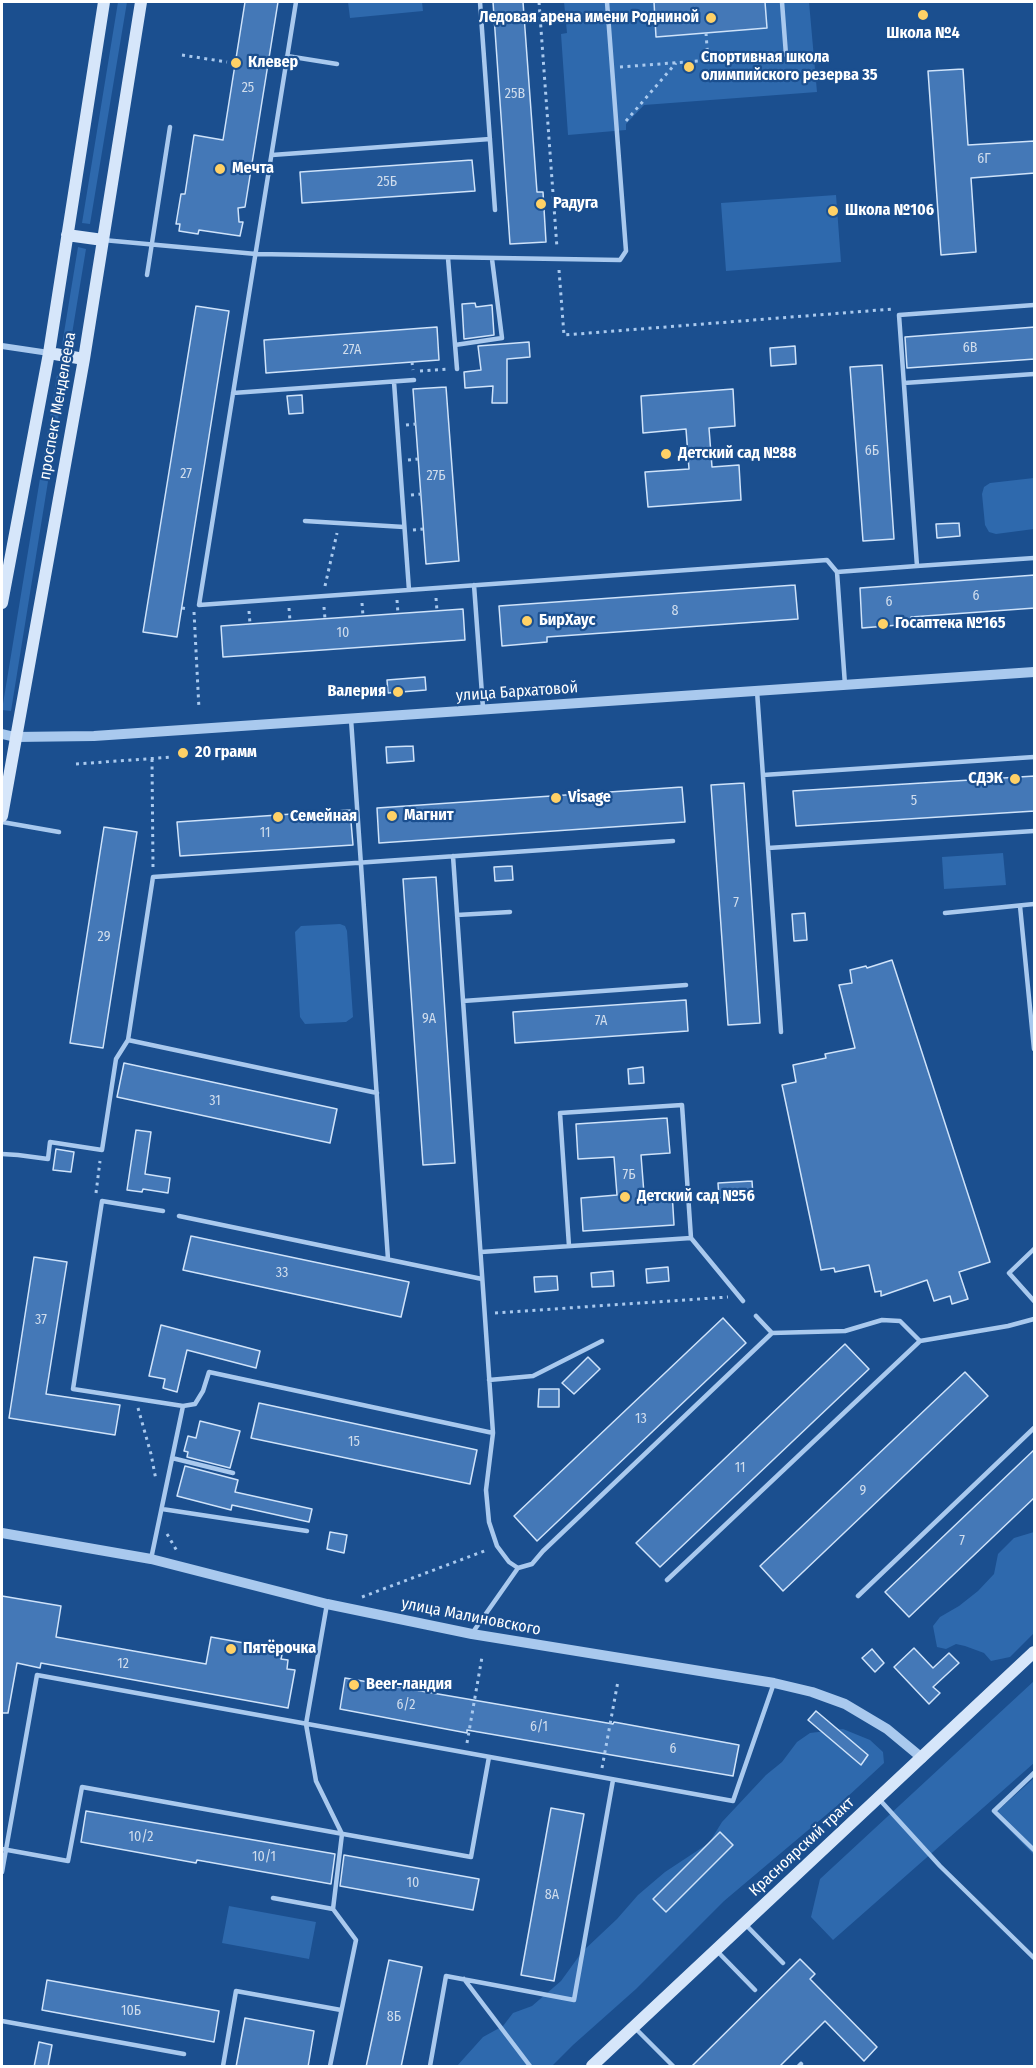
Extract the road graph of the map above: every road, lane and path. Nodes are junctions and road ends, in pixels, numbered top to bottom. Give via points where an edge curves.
1 (104, 2) edge
2 (141, 2) edge
3 (296, 2) edge
4 (480, 2) edge
5 (539, 2) edge
6 (607, 2) edge
7 (782, 2) edge
8 (706, 33) dead end
9 (182, 55) dead end
10 (786, 55) joint
11 (287, 56) junction
12 (708, 61) junction
13 (226, 62) dead end
14 (676, 63) junction
15 (337, 64) dead end
16 (612, 68) junction
17 (624, 123) dead end
18 (170, 127) dead end
19 (490, 139) junction
20 (272, 155) junction
21 (495, 210) dead end
22 (67, 235) junction
23 (103, 240) junction
24 (152, 244) junction
25 (256, 254) junction
26 (448, 258) junction
27 (492, 259) junction
28 (558, 260) junction
29 (147, 275) dead end
30 (1035, 305) edge
31 (899, 315) junction
32 (455, 345) junction
33 (2, 346) edge
34 (49, 353) junction
35 (84, 359) junction
36 (412, 362) dead end
37 (457, 369) dead end
38 (413, 372) dead end
39 (1035, 374) edge
40 (414, 381) dead end
41 (394, 382) junction
42 (904, 383) junction
43 (233, 393) junction
44 (416, 424) dead end
45 (405, 425) dead end
46 (418, 459) dead end
47 (407, 460) dead end
48 (421, 494) dead end
49 (410, 495) dead end
50 (305, 521) dead end
51 (339, 523) junction
52 (404, 527) junction
53 (423, 529) dead end
54 (412, 530) dead end
55 (1035, 558) edge
56 (917, 566) junction
57 (837, 572) junction
58 (474, 585) junction
59 (409, 590) junction
60 (323, 596) junction
61 (2, 603) edge
62 (194, 610) dead end
63 (1035, 672) edge
64 (845, 685) junction
65 (757, 691) junction
66 (199, 709) dead end
67 (483, 710) junction
68 (351, 719) junction
69 (2, 734) edge
70 (15, 737) junction
71 (173, 757) dead end
72 (1035, 757) edge
73 (152, 759) junction
74 (76, 764) dead end
75 (763, 774) junction
76 (2, 816) edge
77 (2, 822) edge
78 (1035, 831) edge
79 (59, 832) dead end
80 (673, 842) dead end
81 (768, 848) junction
82 (453, 856) junction
83 (361, 863) junction
84 (153, 877) junction
85 (1035, 904) edge
86 (1020, 906) junction
87 (510, 912) dead end
88 (945, 913) dead end
89 (457, 915) junction
90 (686, 985) dead end
91 (463, 1001) junction
92 (781, 1032) dead end
93 (128, 1040) junction
94 (1035, 1049) edge
95 (377, 1094) junction
96 (102, 1150) junction
97 (2, 1154) edge
98 (94, 1200) dead end
99 (163, 1210) dead end
100 (179, 1216) dead end
101 (691, 1238) junction
102 (569, 1246) junction
103 (1035, 1249) edge
104 (481, 1252) junction
105 (388, 1259) junction
106 (482, 1279) junction
107 (741, 1299) joint
108 (1035, 1301) edge
109 (485, 1314) junction
110 (756, 1316) dead end
111 (1035, 1319) edge
112 (772, 1333) junction
113 (602, 1341) dead end
114 (920, 1341) junction
115 (489, 1380) junction
116 (183, 1406) junction
117 (1035, 1428) edge
118 (493, 1433) junction
119 (172, 1458) junction
120 (233, 1473) dead end
121 (162, 1509) junction
122 (307, 1531) dead end
123 (2, 1533) edge
124 (497, 1546) junction
125 (151, 1560) junction
126 (518, 1568) junction
127 (667, 1580) dead end
128 (858, 1596) dead end
129 (363, 1597) dead end
130 (327, 1604) junction
131 (472, 1634) junction
132 (1035, 1652) edge
133 (482, 1657) dead end
134 (618, 1681) dead end
135 (774, 1683) junction
136 (306, 1724) junction
137 (465, 1753) junction
138 (489, 1757) junction
139 (922, 1758) junction
140 (1035, 1773) edge
141 (601, 1777) junction
142 (613, 1779) junction
143 (878, 1799) junction
144 (342, 1834) junction
145 (3, 1850) edge
146 (1035, 1850) edge
147 (2, 1872) edge
148 (273, 1898) dead end
149 (333, 1909) junction
150 (744, 1924) junction
151 (716, 1950) junction
152 (1035, 1958) edge
153 (783, 1963) dead end
154 (464, 1979) junction
155 (755, 1990) dead end
156 (340, 2010) junction
157 (2, 2021) edge
158 (634, 2027) junction
159 (184, 2054) dead end
160 (222, 2067) edge
161 (330, 2067) edge
162 (430, 2067) edge
163 (530, 2067) edge
164 (592, 2067) edge
165 (673, 2067) edge

1 - 22 main road, проспект Менделеева
2 - 23 main road, проспект Менделеева
3 - 11 lane
4 - 19 lane
5 - 28 path
6 - 16 lane
7 - 10 lane
8 - 12 path
9 - 13 path
10 - 12 path
11 - 15 lane
11 - 20 lane
12 - 14 path
14 - 16 path
14 - 17 path
16 - 28 lane via 625,254 616,261
18 - 24 lane
19 - 20 lane
19 - 21 lane
20 - 25 lane
22 - 23 main road
22 - 34 main road, проспект Менделеева
23 - 24 lane
23 - 35 main road, проспект Менделеева
24 - 25 lane
24 - 29 lane
25 - 26 lane
25 - 43 lane
26 - 27 lane
26 - 32 lane
27 - 28 lane
27 - 32 lane via 502,338
28 - 31 path via 564,335 898,309
30 - 31 lane
31 - 42 lane
32 - 37 lane
33 - 34 street
34 - 35 main road
34 - 61 main road, проспект Менделеева
35 - 70 main road, проспект Менделеева
36 - 38 path
39 - 42 lane
40 - 41 lane
41 - 43 lane
41 - 52 lane
42 - 56 lane
43 - 60 lane via 199,604
44 - 45 path
46 - 47 path
48 - 49 path
50 - 51 lane
51 - 52 lane
51 - 60 path
52 - 59 lane
53 - 54 path
55 - 56 lane
56 - 57 lane
57 - 58 lane via 827,560
57 - 64 lane
58 - 59 lane
58 - 67 lane
59 - 60 lane
62 - 66 path
63 - 64 street, улица Бархатовой
64 - 65 street, улица Бархатовой
65 - 67 street, улица Бархатовой
65 - 75 lane
67 - 68 street, улица Бархатовой
68 - 70 street, улица Бархатовой via 94,736
68 - 83 lane
69 - 70 street, улица Бархатовой
70 - 76 main road, проспект Менделеева
71 - 73 path
72 - 75 lane
73 - 74 path
73 - 84 path
75 - 81 lane
77 - 79 lane
78 - 81 lane
80 - 82 lane
81 - 92 lane
82 - 83 lane
82 - 89 lane
83 - 84 lane
83 - 95 lane
84 - 93 lane
85 - 86 lane
86 - 88 lane
86 - 94 lane
87 - 89 lane
89 - 91 lane
90 - 91 lane
91 - 104 lane
93 - 95 lane
93 - 96 lane via 116,1059
95 - 105 lane
96 - 97 lane via 50,1142 48,1159
96 - 98 path
99 - 116 lane via 102,1201 73,1389
100 - 105 lane
101 - 102 lane
101 - 102 lane via 682,1105 560,1113
101 - 107 lane
102 - 104 lane
103 - 108 lane via 1009,1273
104 - 106 lane
105 - 106 lane
106 - 109 lane
107 - 109 path
109 - 115 lane
110 - 112 lane
111 - 114 lane
112 - 114 lane via 845,1331 882,1320 900,1322
112 - 126 lane via 532,1564
113 - 115 lane via 533,1376
114 - 127 lane
115 - 118 lane
116 - 118 lane via 195,1404 209,1372
116 - 119 lane
117 - 128 lane
118 - 124 lane via 486,1490 489,1522
119 - 120 lane
119 - 121 lane
121 - 122 lane
121 - 125 lane
123 - 125 street, улица Малиновского
124 - 126 lane
124 - 129 path
125 - 130 street, улица Малиновского
126 - 131 lane
130 - 131 street, улица Малиновского
130 - 136 lane
131 - 135 street, улица Малиновского
132 - 139 main road, Красноярский тракт
133 - 137 path
134 - 141 path
135 - 139 street, улица Малиновского via 845,1704 886,1729
135 - 142 lane via 733,1801
136 - 137 lane
136 - 144 lane via 316,1781
136 - 145 lane via 37,1675
137 - 138 lane
138 - 141 lane
138 - 144 lane via 471,1857
139 - 143 main road, Красноярский тракт
140 - 146 lane via 994,1811
141 - 142 lane
142 - 154 lane via 574,2000
143 - 150 main road, Красноярский тракт
143 - 152 lane
144 - 145 lane via 82,1787 68,1862
144 - 149 lane
145 - 147 lane
148 - 149 lane
149 - 156 lane via 356,1940
150 - 151 main road, Красноярский тракт
150 - 153 lane
151 - 155 lane
151 - 158 main road, Красноярский тракт
154 - 162 lane via 446,1976
154 - 163 lane
156 - 160 lane via 236,1991
156 - 161 lane
157 - 159 lane
158 - 164 main road, Красноярский тракт
158 - 165 lane

